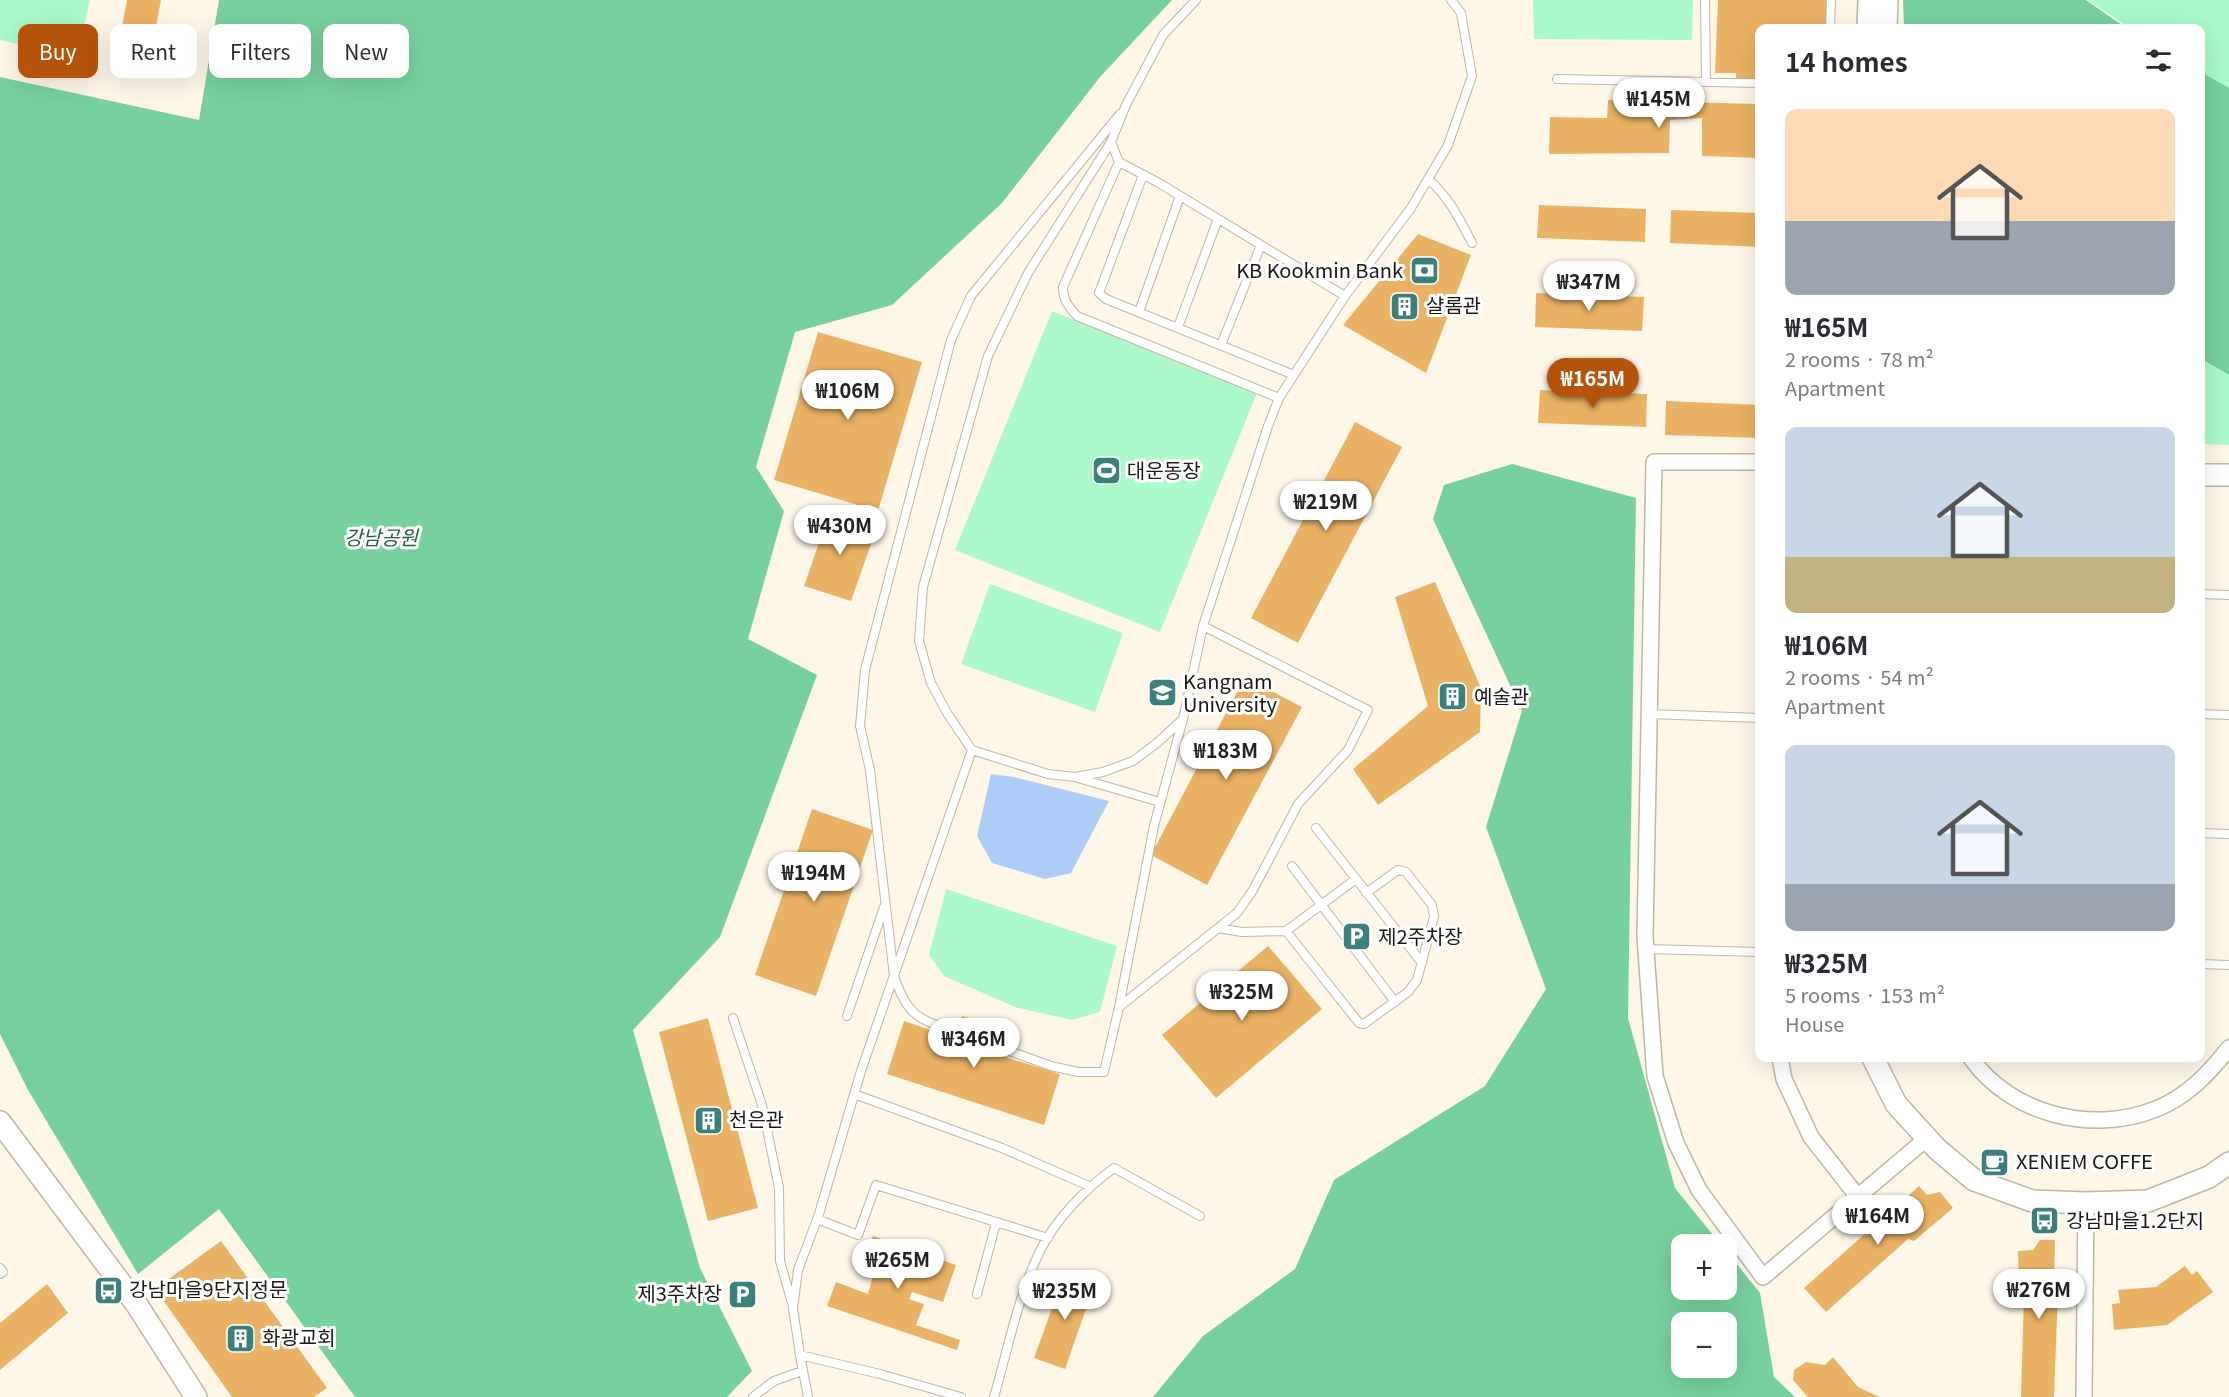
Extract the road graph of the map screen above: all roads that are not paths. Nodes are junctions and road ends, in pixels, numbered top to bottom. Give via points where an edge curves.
1 (1196, 0) edge
2 (1451, 0) edge
3 (1705, 0) edge
4 (1831, 0) edge
5 (1869, 0) edge
6 (1887, 0) edge
7 (1830, 24) edge
8 (1868, 24) edge
9 (1886, 24) edge
10 (1557, 79) dead end
11 (1706, 82) junction
12 (1755, 83) edge
13 (1126, 105) junction
14 (1111, 142) junction
15 (1119, 162) junction
16 (1143, 175) junction
17 (1429, 180) junction
18 (1180, 195) junction
19 (1218, 219) junction
20 (1472, 243) dead end
21 (1261, 245) junction
22 (1345, 296) junction
23 (1139, 312) junction
24 (1178, 327) junction
25 (1221, 345) junction
26 (1294, 375) junction
27 (1279, 398) junction
28 (1755, 462) edge
29 (2205, 475) edge
30 (2229, 475) edge
31 (2205, 594) edge
32 (2229, 595) edge
33 (1203, 626) junction
34 (1649, 714) junction
35 (2205, 714) edge
36 (2229, 715) edge
37 (1755, 718) edge
38 (1183, 719) junction
39 (972, 750) junction
40 (1075, 777) junction
41 (1160, 802) junction
42 (1316, 828) dead end
43 (2205, 833) edge
44 (2229, 834) edge
45 (1292, 866) dead end
46 (1356, 879) junction
47 (1366, 893) junction
48 (885, 905) junction
49 (1322, 905) junction
50 (1218, 928) junction
51 (1286, 931) junction
52 (1646, 948) junction
53 (1755, 952) edge
54 (1422, 963) junction
55 (2205, 964) edge
56 (2229, 964) edge
57 (894, 976) junction
58 (1395, 1002) junction
59 (1119, 1007) junction
60 (847, 1016) dead end
61 (733, 1018) dead end
62 (957, 1032) dead end
63 (1001, 1048) dead end
64 (2229, 1048) edge
65 (1781, 1062) edge
66 (1875, 1062) edge
67 (1974, 1062) edge
68 (854, 1094) junction
69 (0, 1122) edge
70 (1926, 1139) junction
71 (2229, 1163) edge
72 (1089, 1186) junction
73 (1858, 1197) junction
74 (2086, 1203) junction
75 (1200, 1216) dead end
76 (817, 1219) junction
77 (996, 1223) junction
78 (1047, 1238) junction
79 (0, 1268) edge
80 (0, 1274) edge
81 (977, 1294) dead end
82 (793, 1308) junction
83 (800, 1355) junction
84 (802, 1371) junction
85 (196, 1397) edge
86 (753, 1397) edge
87 (808, 1397) edge
88 (961, 1397) edge
89 (994, 1397) edge
90 (2084, 1397) edge

1 - 13 lane via 1163,35
2 - 17 lane via 1461,13 1472,76 1448,145
3 - 11 lane
4 - 7 lane
5 - 8 street
6 - 9 street
10 - 11 lane
11 - 12 lane
13 - 14 lane
13 - 48 lane via 971,296 951,340 865,670 860,726 870,770
14 - 15 lane
14 - 39 lane via 1028,273 988,356 923,587 919,641 931,683
15 - 16 lane
15 - 27 lane via 1063,287 1068,306 1077,316
16 - 18 lane
16 - 23 lane via 1099,293
17 - 20 lane via 1441,191
17 - 22 lane
18 - 19 lane
18 - 23 lane
19 - 21 lane
19 - 24 lane
21 - 22 lane
21 - 25 lane
22 - 26 lane
23 - 24 lane
24 - 25 lane
25 - 26 lane
26 - 27 lane
27 - 33 lane
28 - 34 street via 1654,462
29 - 30 street
31 - 32 lane
33 - 38 lane
33 - 50 lane via 1368,710 1348,750 1298,804 1238,913
34 - 37 lane
34 - 52 street
35 - 36 lane
38 - 40 lane via 1133,761
38 - 41 lane
39 - 40 lane via 1048,774
39 - 57 lane
40 - 41 lane
41 - 59 lane
42 - 46 lane
43 - 44 lane
45 - 49 lane
46 - 47 lane
46 - 49 lane
47 - 54 lane
47 - 54 lane via 1398,870 1406,873 1432,905 1434,917
48 - 57 lane
48 - 60 lane
49 - 51 lane
49 - 58 lane
50 - 51 lane
50 - 59 lane
51 - 58 lane via 1359,1023 1369,1022
52 - 53 lane
52 - 73 street via 1655,1076 1676,1143 1699,1190 1763,1277
54 - 58 lane via 1417,980
55 - 56 lane
57 - 62 lane via 903,1000 916,1016
57 - 68 lane
59 - 63 lane via 1104,1072 1051,1066
61 - 82 lane via 762,1105 780,1188 780,1261
64 - 67 street via 2186,1093 2156,1109 2107,1121 2059,1117 2014,1098
65 - 73 street via 1784,1079 1811,1137
66 - 70 street via 1896,1104
68 - 72 lane via 1002,1148
68 - 76 lane
69 - 85 street via 137,1305
70 - 73 street
70 - 74 street via 1974,1180 2032,1201
71 - 74 street via 2209,1177 2148,1201
72 - 75 lane via 1113,1168
72 - 78 lane
74 - 90 street
76 - 77 lane via 858,1235 876,1185
76 - 82 lane via 798,1270
77 - 78 lane
77 - 81 lane
78 - 89 lane via 1028,1276
79 - 80 lane
82 - 83 lane
83 - 84 lane
83 - 88 lane
84 - 86 lane via 774,1381
84 - 87 lane

